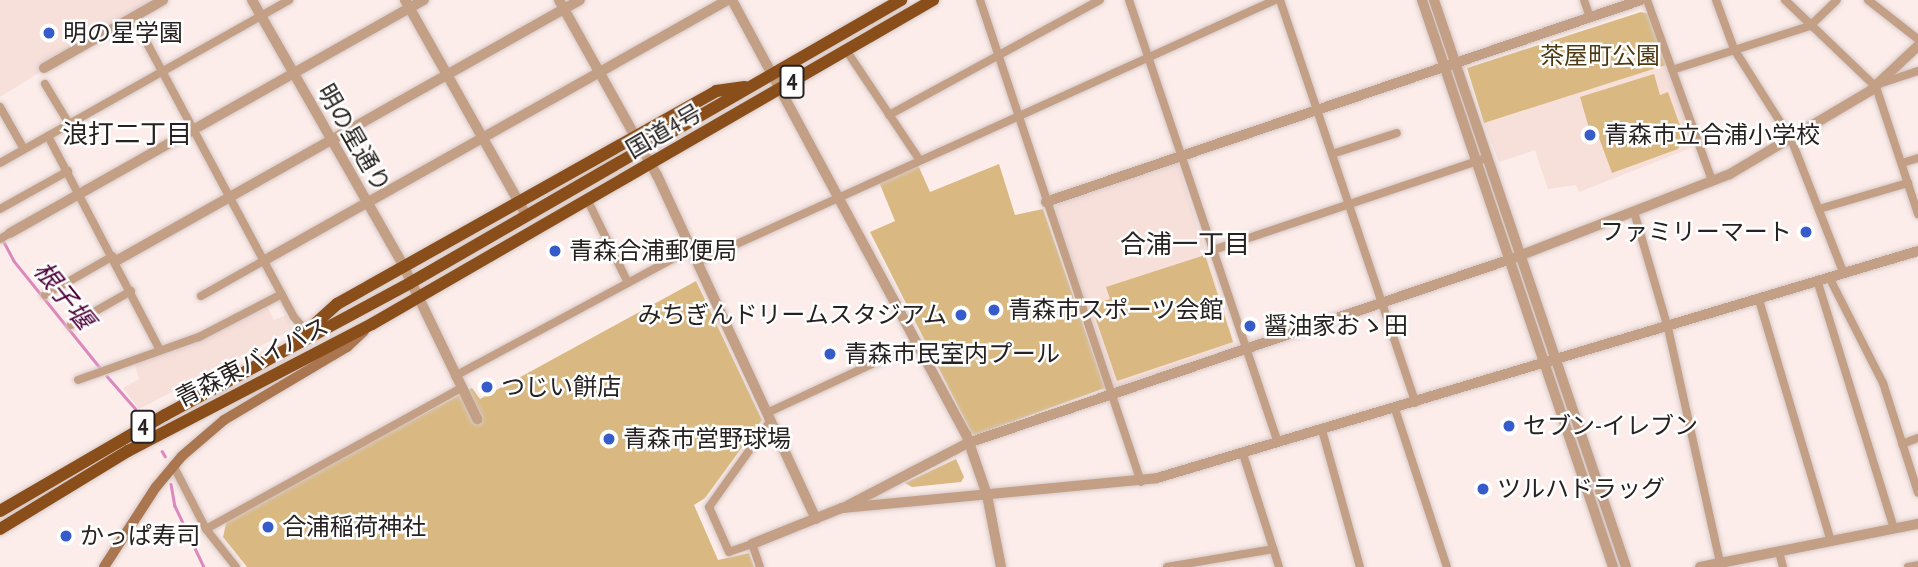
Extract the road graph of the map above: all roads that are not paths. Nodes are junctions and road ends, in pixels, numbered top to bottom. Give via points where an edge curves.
1 (163, 0) edge
2 (252, 0) edge
3 (289, 0) edge
4 (424, 0) edge
5 (580, 0) edge
6 (730, 0) edge
7 (933, 0) edge
8 (980, 0) edge
9 (1100, 0) edge
10 (1129, 0) edge
11 (1278, 0) edge
12 (1422, 0) edge
13 (1434, 0) edge
14 (1584, 0) edge
15 (1641, 0) edge
16 (1647, 0) edge
17 (1716, 0) edge
18 (1785, 0) edge
19 (1837, 0) edge
20 (1868, 0) edge
21 (896, 1) edge
22 (407, 4) edge
23 (561, 4) edge
24 (261, 16) junction
25 (133, 17) junction
26 (1590, 17) junction
27 (1810, 26) junction
28 (1918, 39) edge
29 (1918, 46) edge
30 (846, 50) junction
31 (1734, 50) junction
32 (996, 55) junction
33 (1149, 56) junction
34 (1450, 64) junction
35 (44, 68) dead end
36 (1672, 70) junction
37 (164, 71) junction
38 (1918, 71) edge
39 (600, 72) junction
40 (773, 72) junction
41 (293, 73) junction
42 (447, 75) junction
43 (45, 84) dead end
44 (1878, 85) junction
45 (782, 87) junction
46 (745, 88) junction
47 (0, 107) edge
48 (1317, 109) junction
49 (889, 115) junction
50 (1017, 115) junction
51 (69, 124) junction
52 (194, 129) junction
53 (1397, 133) dead end
54 (48, 136) junction
55 (636, 136) junction
56 (483, 138) junction
57 (1791, 139) junction
58 (331, 140) junction
59 (643, 148) junction
60 (24, 149) junction
61 (1332, 154) junction
62 (1182, 155) junction
63 (1918, 158) edge
64 (919, 159) junction
65 (1482, 160) junction
66 (0, 163) edge
67 (651, 163) junction
68 (1902, 163) junction
69 (68, 171) junction
70 (1712, 181) junction
71 (1908, 183) junction
72 (80, 194) junction
73 (840, 194) junction
74 (231, 197) junction
75 (518, 201) junction
76 (588, 201) junction
77 (1046, 202) junction
78 (367, 204) junction
79 (1349, 204) junction
80 (0, 209) edge
81 (1819, 209) junction
82 (1634, 212) junction
83 (1918, 214) edge
84 (526, 215) junction
85 (10, 233) joint
86 (0, 239) edge
87 (691, 249) junction
88 (1213, 250) junction
89 (1918, 251) edge
90 (1516, 258) junction
91 (114, 259) junction
92 (265, 260) junction
93 (697, 262) junction
94 (404, 268) junction
95 (1844, 274) junction
96 (1830, 279) junction
97 (410, 283) junction
98 (628, 283) junction
99 (1818, 283) junction
100 (131, 291) junction
101 (45, 295) dead end
102 (282, 295) junction
103 (201, 296) dead end
104 (417, 298) junction
105 (1759, 300) junction
106 (1382, 303) junction
107 (372, 324) junction
108 (71, 325) dead end
109 (1668, 328) junction
110 (305, 330) junction
111 (917, 343) junction
112 (289, 349) junction
113 (1247, 349) junction
114 (160, 350) junction
115 (1558, 362) junction
116 (1547, 365) junction
117 (454, 376) junction
118 (78, 380) dead end
119 (461, 388) junction
120 (1112, 395) junction
121 (1416, 403) junction
122 (1395, 409) junction
123 (769, 417) junction
124 (477, 419) dead end
125 (1322, 430) junction
126 (1918, 438) edge
127 (968, 443) junction
128 (1278, 443) junction
129 (1902, 444) junction
130 (1243, 454) junction
131 (173, 465) junction
132 (1141, 482) junction
133 (1918, 493) edge
134 (987, 495) junction
135 (842, 508) junction
136 (0, 512) edge
137 (816, 519) junction
138 (1918, 524) edge
139 (0, 529) edge
140 (206, 529) junction
141 (1894, 529) junction
142 (1831, 542) junction
143 (751, 544) junction
144 (1273, 550) junction
145 (1779, 552) junction
146 (1720, 563) junction
147 (1918, 565) edge
148 (104, 567) edge
149 (236, 567) edge
150 (760, 567) edge
151 (1001, 567) edge
152 (1167, 567) edge
153 (1279, 567) edge
154 (1360, 567) edge
155 (1447, 567) edge
156 (1614, 567) edge
157 (1626, 567) edge
158 (1700, 567) edge
159 (1783, 567) edge
160 (1908, 567) edge

1 - 25 street
2 - 24 street, 明の星通り
3 - 24 street
4 - 22 street
5 - 23 street
6 - 39 street
6 - 40 street
7 - 30 highway, 国道4号 / 4
8 - 32 street
9 - 32 street
10 - 33 street
11 - 33 street
11 - 48 street
12 - 34 street
13 - 34 street
14 - 26 street
15 - 26 street
16 - 36 street
17 - 31 street
18 - 27 street
19 - 27 street
20 - 28 street
21 - 40 highway, 国道4号 / 4
22 - 41 street
22 - 42 street
23 - 39 street
23 - 42 street
24 - 37 street
24 - 41 street, 明の星通り
25 - 35 street
25 - 37 street
26 - 34 street
27 - 31 street
27 - 44 street
29 - 44 street
30 - 45 highway, 国道4号 / 4
30 - 49 street
31 - 36 street
31 - 57 street
32 - 49 street
32 - 50 street
33 - 50 street
33 - 62 street
34 - 48 street
34 - 65 street
36 - 70 street
37 - 51 street
37 - 52 street
38 - 44 street
39 - 55 street
39 - 56 street
40 - 45 street
40 - 46 highway, 国道4号 / 4
41 - 52 street
41 - 58 street, 明の星通り
42 - 56 street
42 - 58 street
43 - 51 street
44 - 57 street
44 - 68 street
45 - 67 highway, 国道4号 / 4
45 - 73 street
46 - 55 highway via 722,88
46 - 59 highway, 国道4号 / 4
47 - 60 street
48 - 61 street
48 - 62 street
49 - 64 street
50 - 64 street
50 - 77 street
51 - 54 street
52 - 72 street
52 - 74 street
53 - 61 street
54 - 60 street
54 - 69 street
55 - 59 street
55 - 75 highway
56 - 75 street
56 - 78 street
57 - 70 street
57 - 81 street
58 - 74 street
58 - 78 street, 明の星通り
59 - 67 street
59 - 84 highway, 国道4号 / 4
60 - 66 street
61 - 79 street
62 - 77 street
62 - 88 street
63 - 68 street
64 - 73 street
65 - 79 street
65 - 90 street
67 - 76 highway, 国道4号 / 4
67 - 87 street
68 - 71 street
69 - 72 street
69 - 80 street
70 - 82 street
71 - 81 street
71 - 83 street
72 - 85 street
72 - 91 street
73 - 93 street
73 - 111 street
74 - 91 street
74 - 92 street
75 - 84 street
75 - 94 highway
76 - 98 street
76 - 104 highway, 国道4号 / 4
77 - 120 street
78 - 92 street
78 - 94 street, 明の星通り
79 - 88 street
79 - 106 street
81 - 95 street
82 - 90 street
82 - 109 street
84 - 97 highway, 国道4号 / 4
85 - 86 street
87 - 93 street
87 - 98 street
88 - 113 street
89 - 95 street
90 - 106 street
90 - 115 street
90 - 116 street
91 - 100 street
91 - 101 street
92 - 102 street
92 - 103 street
93 - 123 street
94 - 97 street, 明の星通り
94 - 110 highway via 323,313
95 - 96 street
96 - 99 street
96 - 129 street via 1883,383
97 - 104 street, 明の星通り
97 - 112 highway, 青森東バイパス / 4
98 - 117 street
99 - 105 street
99 - 141 street
100 - 108 street
100 - 114 street
102 - 110 street
102 - 114 street via 199,337
104 - 107 highway, 青森東バイパス / 4
104 - 117 street, 明の星通り
105 - 109 street
105 - 142 street
106 - 113 street
106 - 121 street
107 - 131 main road via 347,347 224,421
107 - 139 highway, 青森東バイパス / 4 via 153,438
109 - 115 street
109 - 146 street
110 - 112 highway
111 - 123 street
111 - 127 street
112 - 136 highway, 青森東バイパス / 4
113 - 120 street
113 - 128 street
114 - 118 street
115 - 116 street
115 - 157 street
116 - 121 street
116 - 156 street
117 - 119 street, 明の星通り
119 - 124 street, 明の星通り
119 - 140 street
120 - 127 street
120 - 132 street
121 - 122 street
122 - 125 street
122 - 155 street
123 - 137 street
123 - 143 street via 709,507 729,552
125 - 128 street
125 - 154 street
126 - 129 street
127 - 134 street
127 - 135 street
128 - 130 street
129 - 133 street
130 - 132 street
130 - 144 street
131 - 140 street
131 - 148 main road
132 - 134 street
134 - 135 street
134 - 151 street
135 - 137 street
137 - 143 street
138 - 141 street
140 - 149 street
141 - 142 street
142 - 145 street
143 - 150 street
144 - 152 street
144 - 153 street
145 - 146 street
145 - 159 street
146 - 158 street
147 - 160 street

